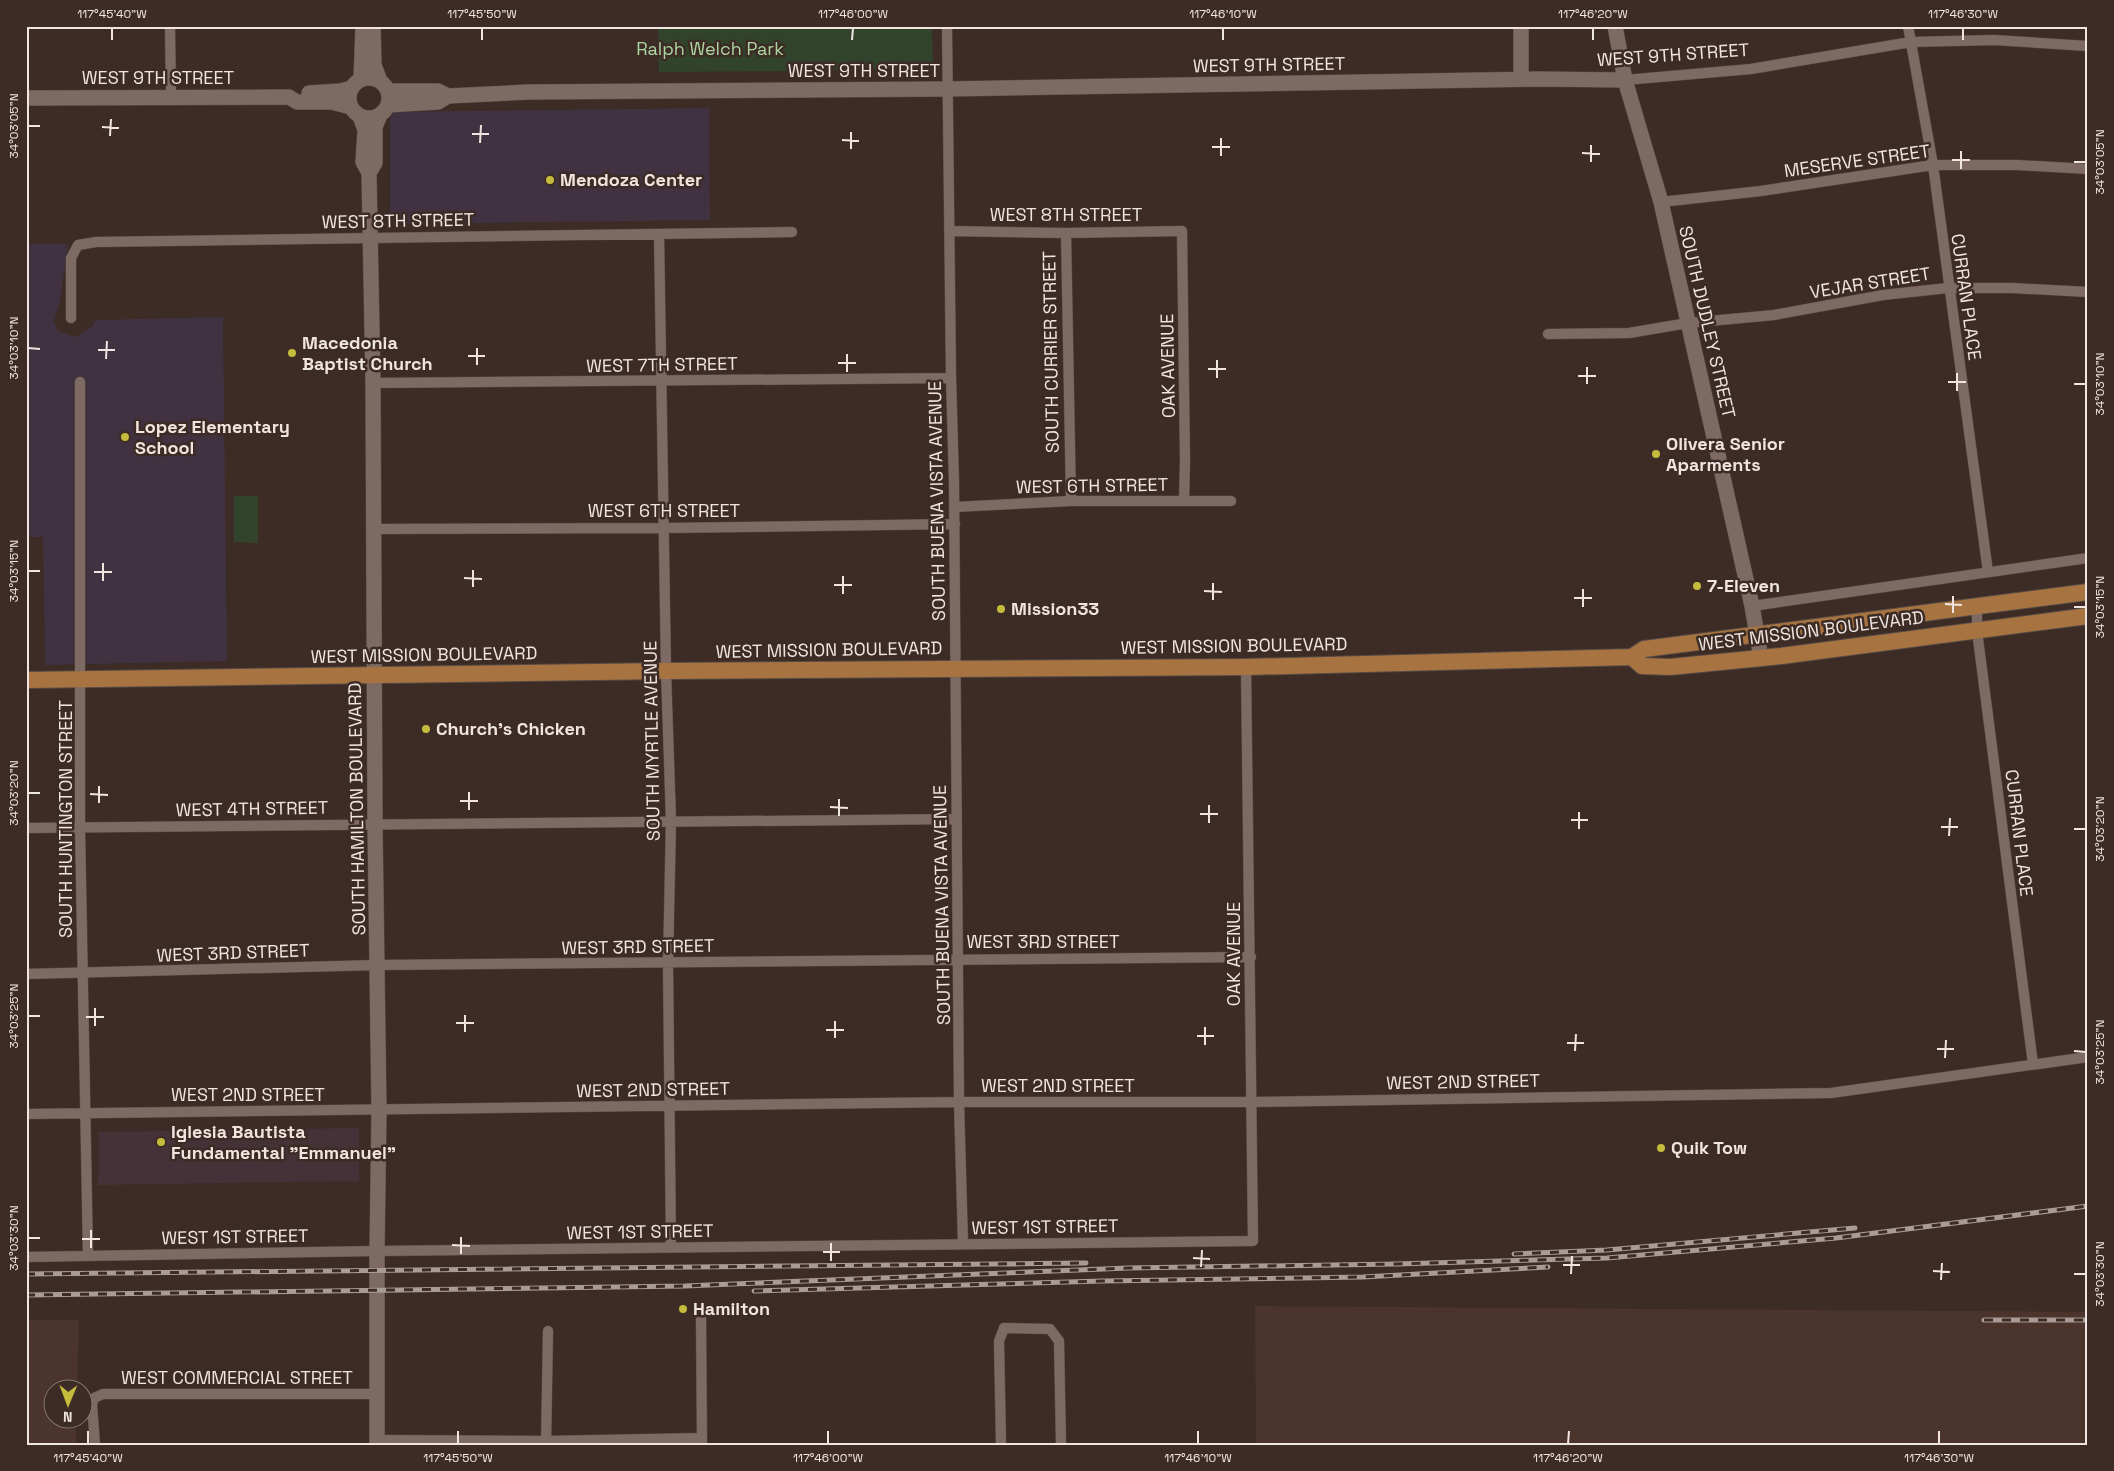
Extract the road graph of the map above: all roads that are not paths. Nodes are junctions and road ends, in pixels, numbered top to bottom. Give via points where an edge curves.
1 (170, 26) edge
2 (363, 26) edge
3 (373, 26) edge
4 (947, 26) edge
5 (1521, 26) edge
6 (1615, 26) edge
7 (1908, 26) edge
8 (1911, 42) junction
9 (2088, 46) edge
10 (1521, 79) junction
11 (1625, 80) junction
12 (356, 84) junction
13 (947, 89) junction
14 (171, 97) junction
15 (289, 97) junction
16 (26, 98) edge
17 (384, 98) junction
18 (356, 111) junction
19 (1932, 165) junction
20 (2088, 169) edge
21 (369, 173) junction
22 (1661, 202) junction
23 (949, 231) junction
24 (1182, 231) joint
25 (792, 232) dead end
26 (1066, 233) junction
27 (659, 234) junction
28 (370, 237) junction
29 (1948, 288) junction
30 (2088, 292) edge
31 (71, 318) dead end
32 (1688, 323) junction
33 (1548, 334) dead end
34 (951, 378) junction
35 (661, 381) junction
36 (80, 382) dead end
37 (373, 383) junction
38 (1184, 500) junction
39 (1071, 501) junction
40 (1230, 501) dead end
41 (955, 507) junction
42 (954, 524) junction
43 (664, 528) junction
44 (375, 529) junction
45 (2088, 558) edge
46 (1988, 572) junction
47 (2088, 592) edge
48 (1752, 606) junction
49 (1977, 606) junction
50 (2088, 616) edge
51 (1976, 631) junction
52 (1757, 635) junction
53 (1632, 657) junction
54 (1760, 658) junction
55 (1246, 667) junction
56 (955, 668) junction
57 (666, 671) junction
58 (374, 677) junction
59 (26, 680) edge
60 (81, 680) junction
61 (957, 818) junction
62 (670, 821) junction
63 (375, 824) junction
64 (80, 827) junction
65 (26, 828) edge
66 (1251, 957) junction
67 (960, 959) junction
68 (668, 963) junction
69 (377, 965) junction
70 (84, 973) junction
71 (26, 974) edge
72 (2088, 1057) edge
73 (2033, 1064) junction
74 (959, 1102) junction
75 (1251, 1102) junction
76 (669, 1106) junction
77 (379, 1111) junction
78 (86, 1113) junction
79 (26, 1114) edge
80 (1254, 1241) joint
81 (963, 1244) junction
82 (671, 1248) junction
83 (377, 1251) junction
84 (88, 1256) junction
85 (26, 1257) edge
86 (701, 1315) dead end
87 (548, 1331) dead end
88 (377, 1394) junction
89 (701, 1441) edge
90 (378, 1443) edge
91 (546, 1443) edge
92 (95, 1445) edge
93 (1001, 1445) edge
94 (1060, 1445) edge

1 - 14 street
2 - 12 street
3 - 17 street, SOUTH HAMILTON BOULEVARD via 374,65
4 - 13 street, SOUTH BUENA VISTA AVENUE
5 - 10 street
6 - 11 street, SOUTH DUDLEY STREET
7 - 8 street, CURRAN PLACE
8 - 9 street, WEST 9TH STREET via 1994,40
8 - 11 street, WEST 9TH STREET via 1751,69
8 - 19 street, CURRAN PLACE
10 - 11 street, WEST 9TH STREET
10 - 13 street, WEST 9TH STREET
11 - 22 street, SOUTH DUDLEY STREET
12 - 15 street, WEST 9TH STREET via 340,91 296,93
12 - 17 street via 374,78
12 - 18 street via 349,100
13 - 17 street, WEST 9TH STREET via 528,92 448,96 438,91
13 - 23 street, SOUTH BUENA VISTA AVENUE
14 - 15 street, WEST 9TH STREET
14 - 16 street, WEST 9TH STREET
15 - 18 street, WEST 9TH STREET via 297,102 331,102
17 - 18 street via 374,118
17 - 21 street, SOUTH HAMILTON BOULEVARD via 375,127 375,163
18 - 21 street, SOUTH HAMILTON BOULEVARD via 365,130 363,162
19 - 20 street, MESERVE STREET
19 - 22 street, MESERVE STREET via 1761,191
19 - 29 street, CURRAN PLACE
21 - 28 street, SOUTH HAMILTON BOULEVARD
22 - 32 street, SOUTH DUDLEY STREET
23 - 26 street, WEST 8TH STREET
23 - 34 street, SOUTH BUENA VISTA AVENUE
24 - 26 street, WEST 8TH STREET
24 - 38 street, OAK AVENUE
25 - 27 street, WEST 8TH STREET
26 - 39 street, SOUTH CURRIER STREET
27 - 28 street, WEST 8TH STREET
27 - 35 street, SOUTH MYRTLE AVENUE
28 - 31 street, WEST 8TH STREET via 96,242 78,245 71,258
28 - 37 street, SOUTH HAMILTON BOULEVARD
29 - 30 street, VEJAR STREET
29 - 32 street, VEJAR STREET via 1883,295 1774,315
29 - 46 street, CURRAN PLACE
32 - 33 street, VEJAR STREET via 1629,333
32 - 48 street, SOUTH DUDLEY STREET
34 - 35 street, WEST 7TH STREET
34 - 41 street, SOUTH BUENA VISTA AVENUE
35 - 37 street, WEST 7TH STREET
35 - 43 street, SOUTH MYRTLE AVENUE
36 - 60 street, SOUTH HUNTINGTON STREET
37 - 44 street, SOUTH HAMILTON BOULEVARD
38 - 39 street, WEST 6TH STREET
38 - 40 street, WEST 6TH STREET
39 - 41 street, WEST 6TH STREET
41 - 42 street, SOUTH BUENA VISTA AVENUE
42 - 43 street, WEST 6TH STREET
42 - 56 street, SOUTH BUENA VISTA AVENUE
43 - 44 street, WEST 6TH STREET
43 - 57 street, SOUTH MYRTLE AVENUE
44 - 58 street, SOUTH HAMILTON BOULEVARD
45 - 46 street, WEST MISSION BOULEVARD
46 - 48 street, WEST MISSION BOULEVARD
47 - 49 main road, WEST MISSION BOULEVARD
48 - 52 street, SOUTH DUDLEY STREET
49 - 51 street, CURRAN PLACE
49 - 52 main road, WEST MISSION BOULEVARD
50 - 51 main road, WEST MISSION BOULEVARD
51 - 54 main road, WEST MISSION BOULEVARD
51 - 73 street, CURRAN PLACE
52 - 53 main road, WEST MISSION BOULEVARD via 1644,649
52 - 54 street, SOUTH DUDLEY STREET
53 - 54 main road, WEST MISSION BOULEVARD via 1642,666 1670,667
53 - 55 main road, WEST MISSION BOULEVARD
55 - 56 main road, WEST MISSION BOULEVARD
55 - 66 street, OAK AVENUE
56 - 57 main road, WEST MISSION BOULEVARD
56 - 61 street, SOUTH BUENA VISTA AVENUE
57 - 58 main road, WEST MISSION BOULEVARD
57 - 62 street, SOUTH MYRTLE AVENUE
58 - 60 main road, WEST MISSION BOULEVARD
58 - 63 street, SOUTH HAMILTON BOULEVARD
59 - 60 main road, WEST MISSION BOULEVARD
60 - 64 street, SOUTH HUNTINGTON STREET
61 - 62 street, WEST 4TH STREET
61 - 67 street, SOUTH BUENA VISTA AVENUE
62 - 63 street, WEST 4TH STREET
62 - 68 street, SOUTH MYRTLE AVENUE
63 - 64 street, WEST 4TH STREET
63 - 69 street, SOUTH HAMILTON BOULEVARD
64 - 65 street, WEST 4TH STREET
64 - 70 street, SOUTH HUNTINGTON STREET
66 - 67 street, WEST 3RD STREET
66 - 75 street, OAK AVENUE
67 - 68 street, WEST 3RD STREET
67 - 74 street, SOUTH BUENA VISTA AVENUE
68 - 69 street, WEST 3RD STREET
68 - 76 street, SOUTH MYRTLE AVENUE
69 - 70 street, WEST 3RD STREET
69 - 77 street, SOUTH HAMILTON BOULEVARD
70 - 71 street, WEST 3RD STREET
70 - 78 street, SOUTH HUNTINGTON STREET
72 - 73 street, WEST 2ND STREET
73 - 75 street, WEST 2ND STREET via 1831,1092
74 - 75 street, WEST 2ND STREET
74 - 76 street, WEST 2ND STREET
74 - 81 street, SOUTH BUENA VISTA AVENUE
75 - 80 street, OAK AVENUE
76 - 77 street, WEST 2ND STREET
76 - 82 street, SOUTH MYRTLE AVENUE
77 - 78 street, WEST 2ND STREET
77 - 83 street, SOUTH HAMILTON BOULEVARD
78 - 79 street, WEST 2ND STREET
78 - 84 street, SOUTH HUNTINGTON STREET
80 - 81 street, WEST 1ST STREET
81 - 82 street, WEST 1ST STREET
82 - 83 street, WEST 1ST STREET
83 - 84 street, WEST 1ST STREET
83 - 88 street, SOUTH HAMILTON BOULEVARD
84 - 85 street, WEST 1ST STREET
86 - 89 street
87 - 91 street
88 - 90 street, SOUTH HAMILTON BOULEVARD
88 - 92 street, WEST COMMERCIAL STREET via 104,1394 94,1398 92,1404
89 - 91 street
90 - 91 street
93 - 94 street via 999,1341 1004,1328 1050,1328 1059,1341

